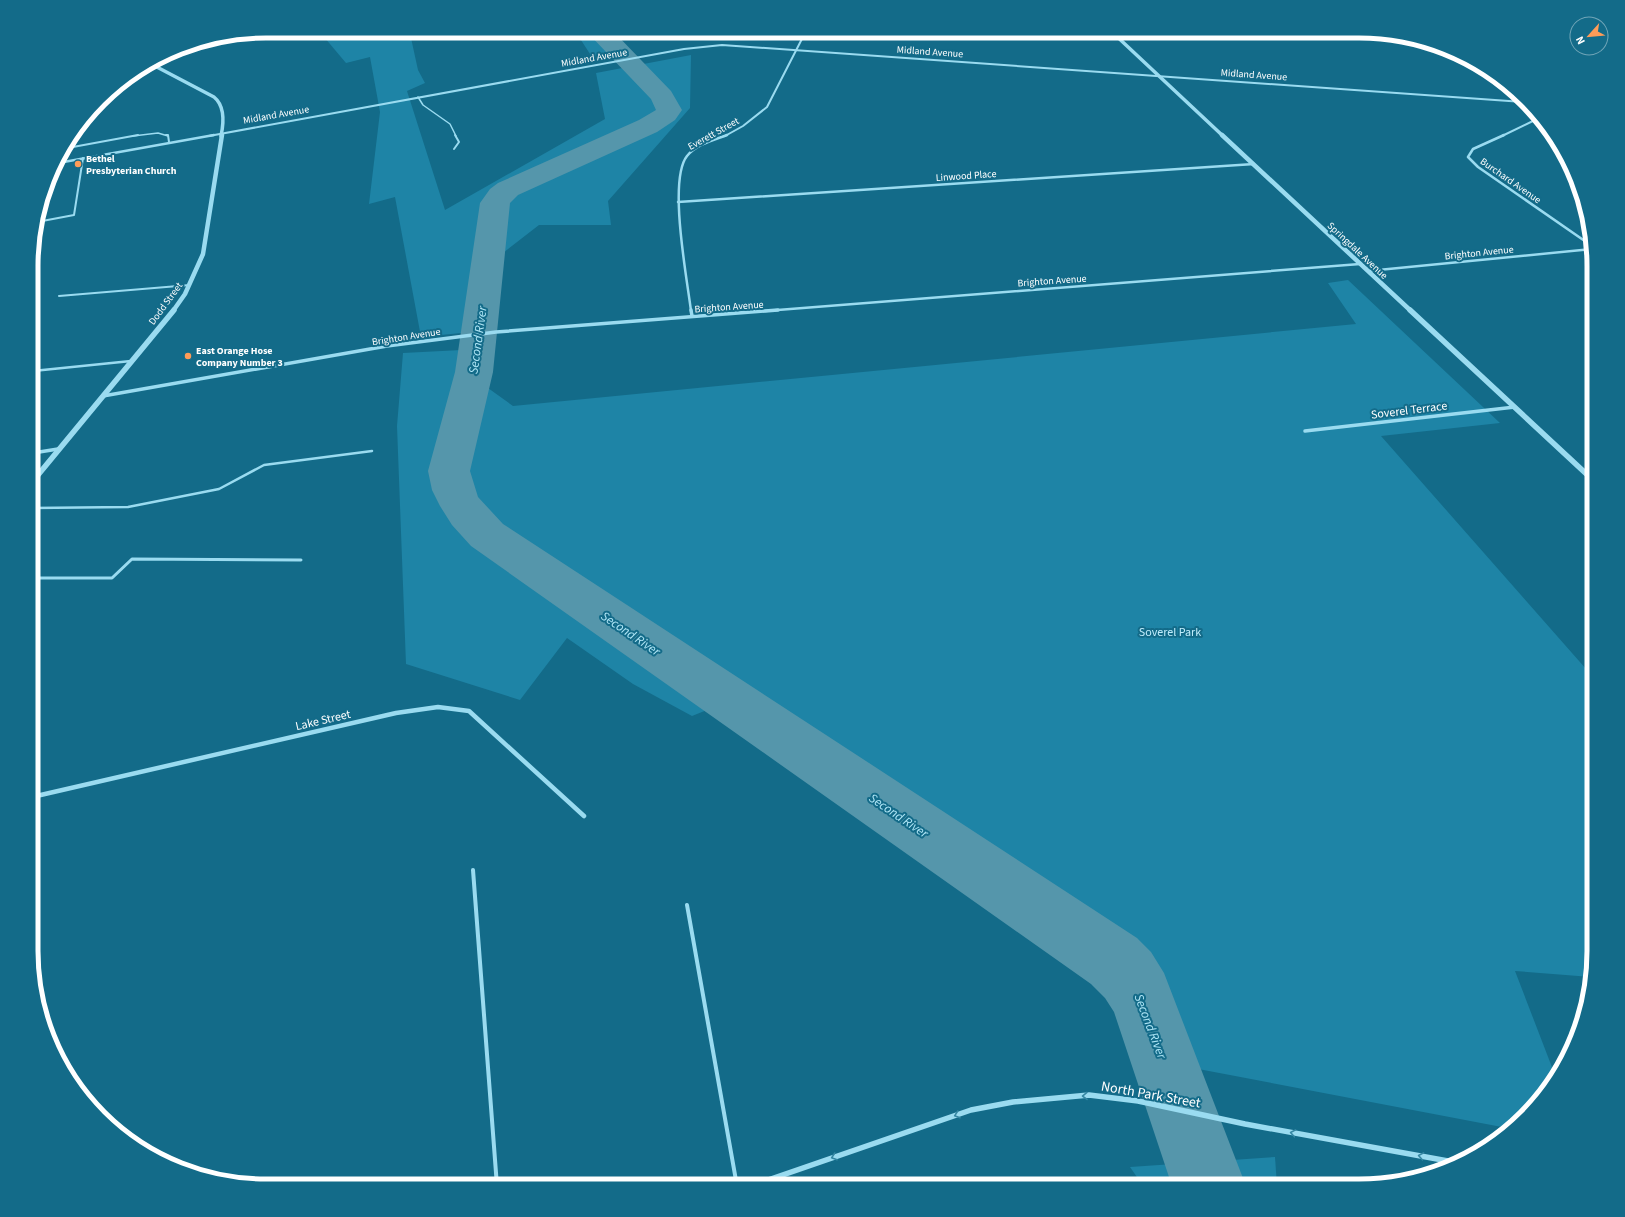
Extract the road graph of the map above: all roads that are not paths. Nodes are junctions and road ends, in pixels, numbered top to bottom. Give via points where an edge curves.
1 (802, 38) edge
2 (1118, 38) edge
3 (220, 43) edge
4 (795, 50) junction
5 (176, 57) edge
6 (156, 67) edge
7 (1158, 75) junction
8 (418, 97) junction
9 (1516, 101) edge
10 (1535, 121) edge
11 (222, 132) junction
12 (169, 142) junction
13 (72, 147) edge
14 (454, 149) dead end
15 (83, 158) junction
16 (64, 162) edge
17 (1254, 164) junction
18 (678, 202) junction
19 (42, 221) edge
20 (1586, 242) edge
21 (1587, 250) edge
22 (1360, 264) junction
23 (1368, 271) junction
24 (190, 285) junction
25 (59, 296) dead end
26 (692, 316) junction
27 (131, 361) junction
28 (38, 370) edge
29 (103, 396) junction
30 (1515, 407) junction
31 (1305, 431) dead end
32 (58, 449) junction
33 (372, 451) dead end
34 (38, 452) edge
35 (38, 473) edge
36 (1587, 474) edge
37 (38, 508) edge
38 (301, 560) dead end
39 (38, 578) edge
40 (38, 797) edge
41 (584, 816) dead end
42 (473, 870) dead end
43 (687, 905) dead end
44 (1448, 1161) edge
45 (496, 1179) edge
46 (736, 1179) edge
47 (771, 1179) edge

1 - 4 street, Everett Street
2 - 7 street, Springdale Avenue
3 - 5 lane
4 - 7 street, Midland Avenue
4 - 8 street, Midland Avenue via 710,45
4 - 18 street, Everett Street via 773,97 758,116 696,149 686,157 677,184
6 - 11 street, Dodd Street via 220,102
7 - 9 street, Midland Avenue
7 - 17 street, Springdale Avenue
8 - 11 street, Midland Avenue
8 - 14 lane via 423,106 450,124 459,142
10 - 20 street, Burchard Avenue via 1473,149 1468,157 1478,167
11 - 12 street, Midland Avenue
11 - 24 street, Dodd Street via 203,254
12 - 13 lane via 168,135 150,133
12 - 15 street, Midland Avenue
15 - 16 street, Midland Avenue
15 - 19 lane via 74,215
17 - 18 street, Linwood Place
17 - 22 street, Springdale Avenue
18 - 26 street, Everett Street
21 - 23 street, Brighton Avenue
22 - 23 street, Springdale Avenue
22 - 26 street, Brighton Avenue
23 - 30 street, Springdale Avenue
24 - 25 lane
24 - 27 street, Dodd Street via 172,312
26 - 29 street, Brighton Avenue via 460,336 387,346
27 - 28 lane
27 - 29 street, Dodd Street
29 - 32 street, Dodd Street
30 - 31 street, Soverel Terrace
30 - 36 street, Springdale Avenue
32 - 34 street
32 - 35 street, Dodd Street
33 - 37 lane via 264,465 219,489 128,507
38 - 39 lane via 132,559 112,578
40 - 41 street, Lake Street via 396,713 438,707 469,711
42 - 45 lane
43 - 46 lane
44 -> 47 street, North Park Street via 1245,1124 1138,1101 1089,1095 1013,1102 971,1110

